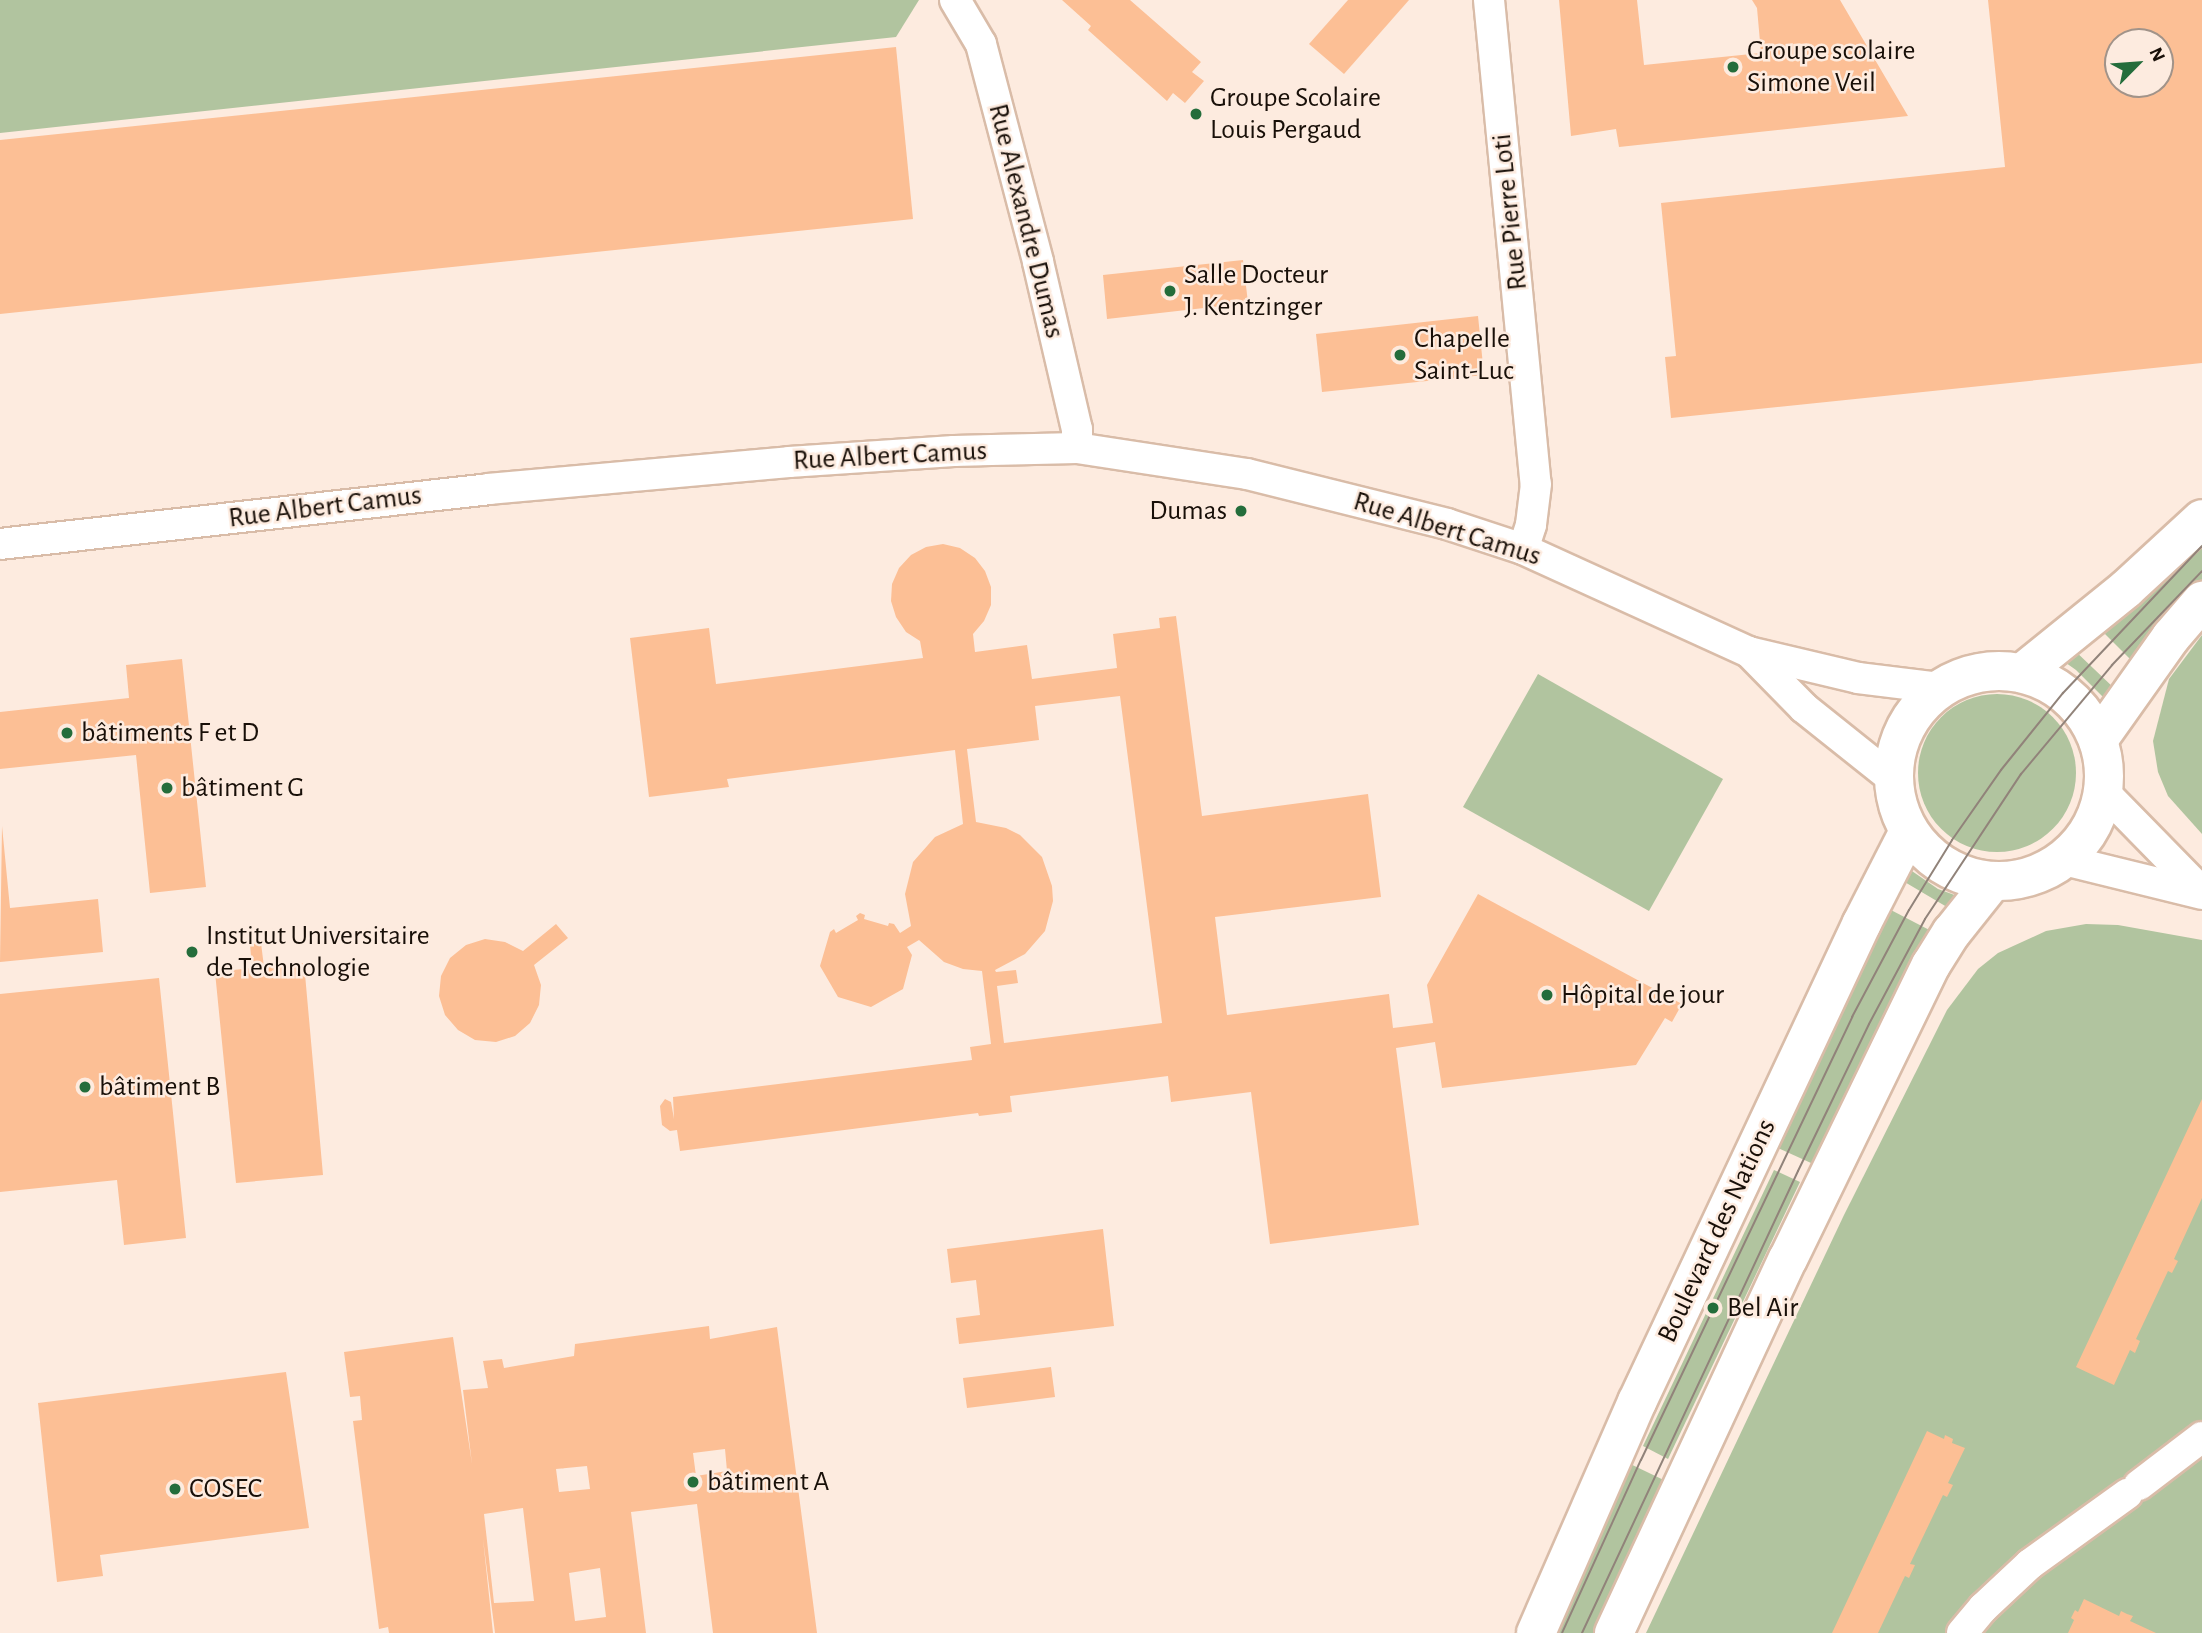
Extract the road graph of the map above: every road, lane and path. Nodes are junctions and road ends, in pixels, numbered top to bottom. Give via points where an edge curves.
1 (955, 0) edge
2 (1489, 0) edge
3 (1077, 448) junction
4 (2202, 519) edge
5 (0, 544) edge
6 (1522, 549) junction
7 (2202, 601) edge
8 (1749, 652) junction
9 (2022, 673) junction
10 (1939, 688) junction
11 (2098, 740) junction
12 (1893, 779) junction
13 (2103, 791) junction
14 (1908, 833) junction
15 (2064, 860) junction
16 (1991, 883) junction
17 (2202, 893) edge
18 (2202, 1437) edge
19 (1536, 1633) edge
20 (1614, 1633) edge
21 (1962, 1633) edge

1 - 3 street, Rue Alexandre Dumas via 981,44 1044,288 1077,429
2 - 6 street, Rue Pierre Loti via 1536,484 1531,525
3 - 5 street, Rue Albert Camus via 789,462 488,489
3 - 6 street, Rue Albert Camus via 1301,486
4 - 9 main road via 2126,589
6 - 8 street, Rue Albert Camus
7 - 11 main road
8 - 10 street, Rue Albert Camus via 1858,678
8 - 12 street, Rue Albert Camus via 1804,708
9 - 10 main road via 1994,670 1965,675
9 - 11 main road via 2063,693 2080,708
10 - 12 main road via 1903,729
11 - 13 main road via 2104,765
12 - 14 main road
13 - 15 main road via 2090,830
13 - 17 street
14 - 16 main road via 1932,860 1953,873
14 - 19 main road, Boulevard des Nations via 1649,1377
15 - 16 main road via 2029,878
15 - 17 street
16 - 20 main road via 1931,965
18 - 21 street via 2030,1564

